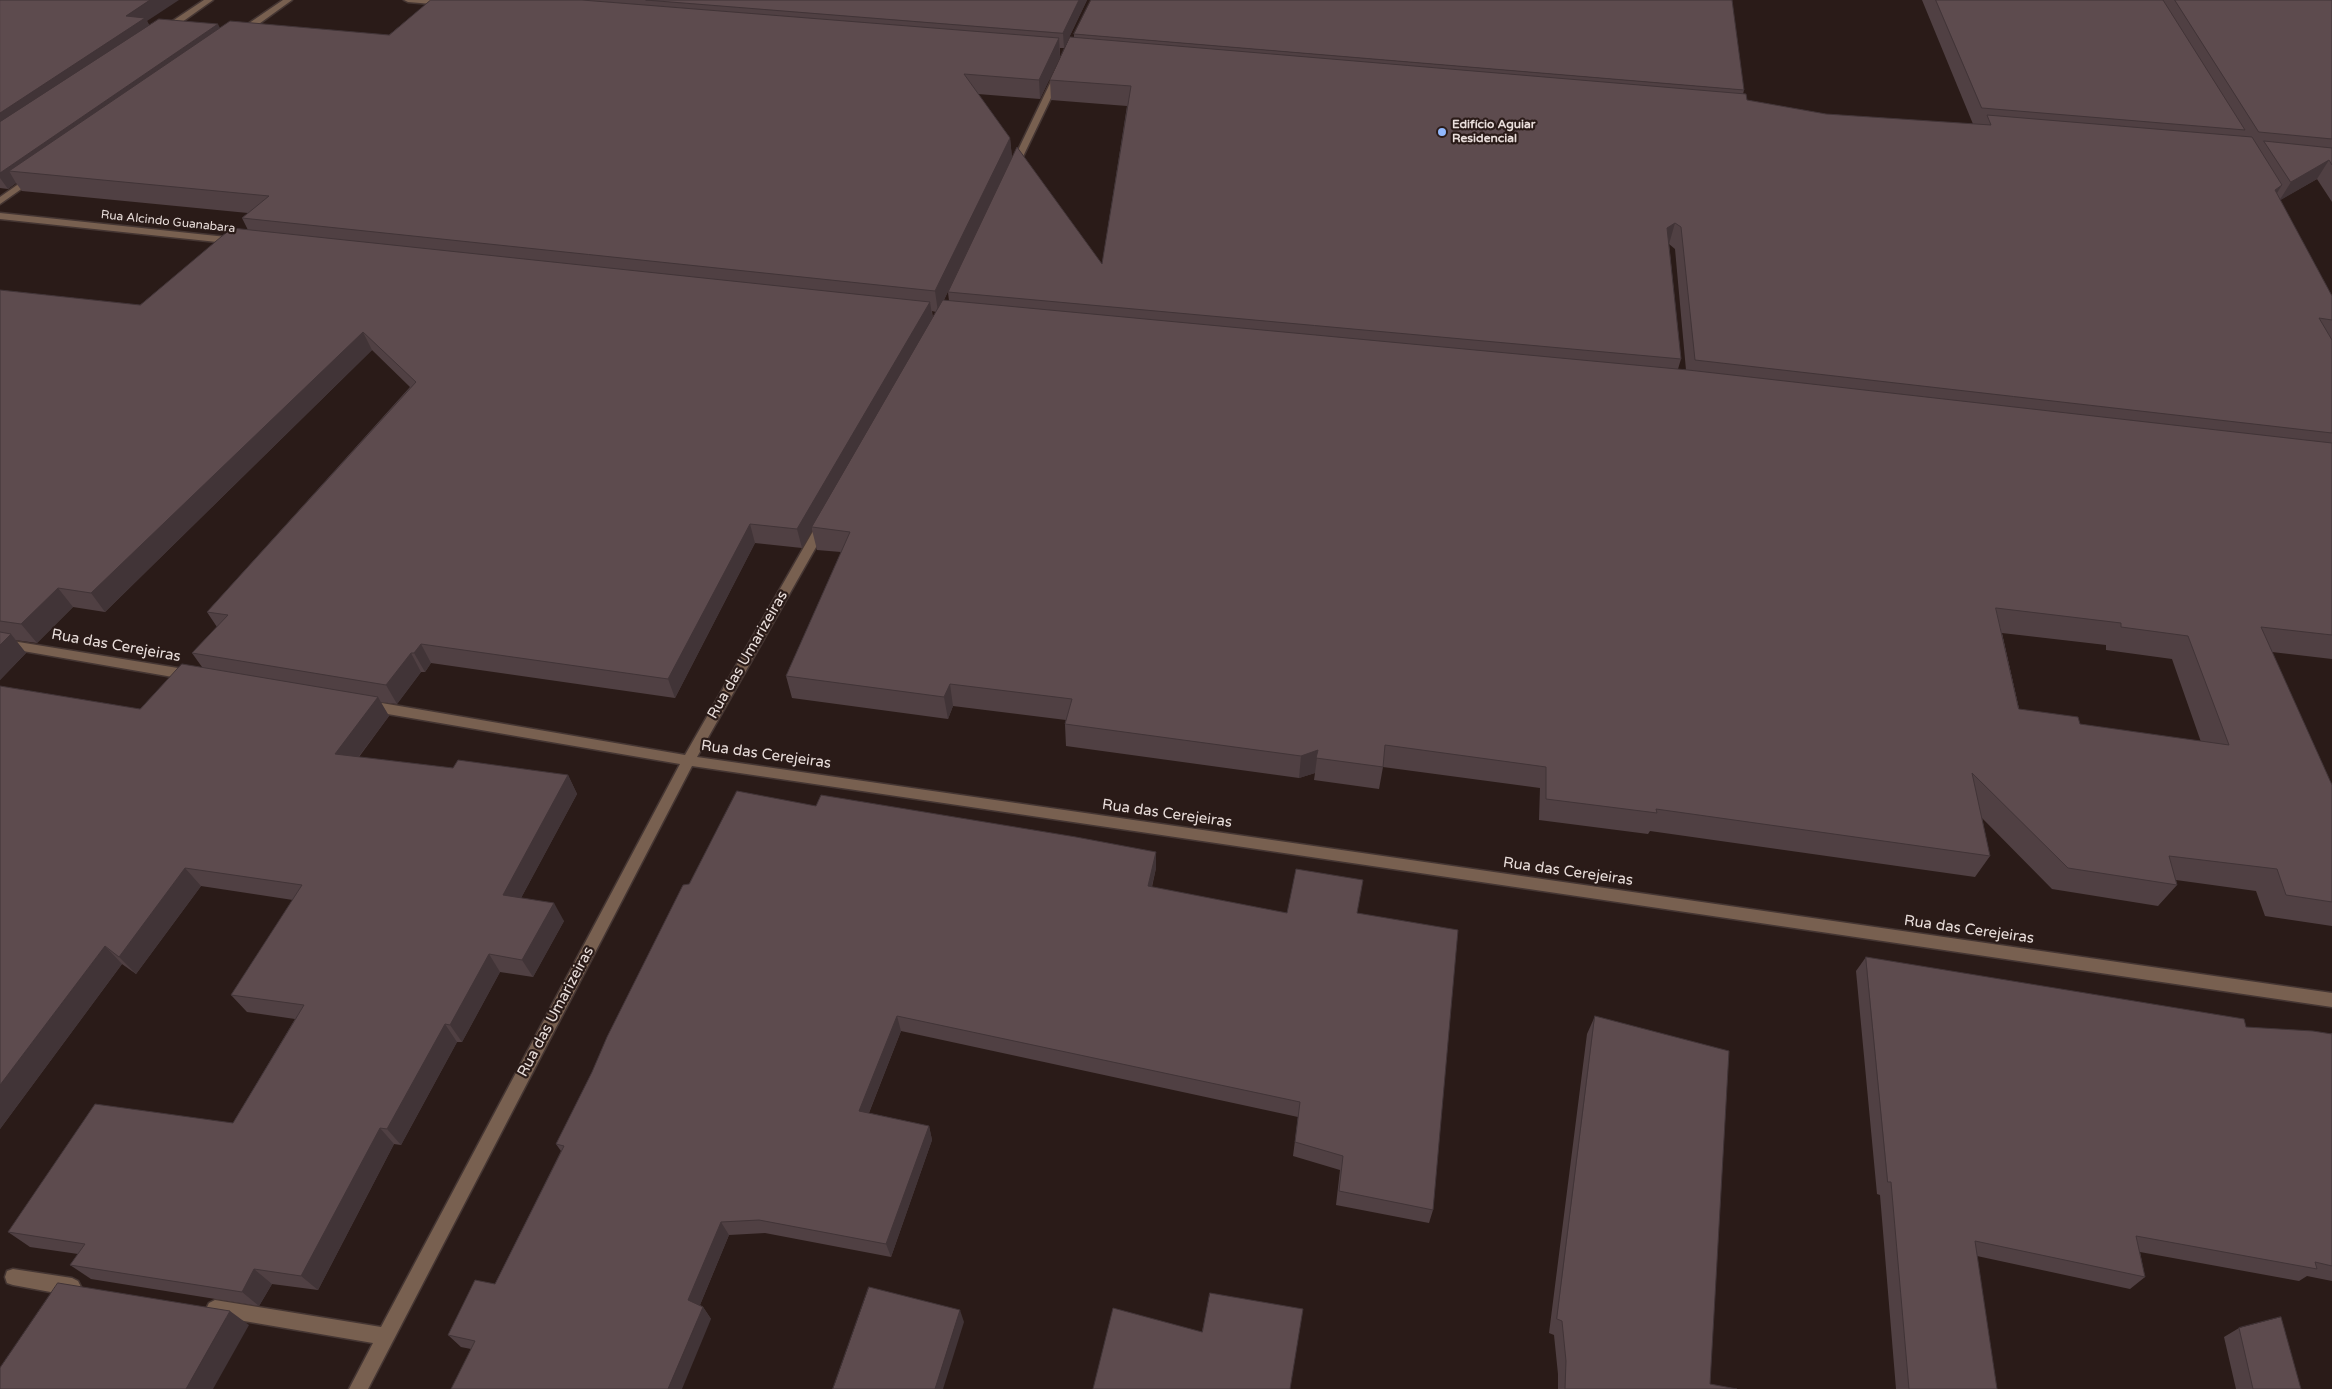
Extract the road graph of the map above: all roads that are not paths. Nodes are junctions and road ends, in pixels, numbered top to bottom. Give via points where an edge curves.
1 (209, 0) edge
2 (288, 0) edge
3 (408, 0) edge
4 (457, 4) edge
5 (161, 33) edge
6 (232, 39) edge
7 (1060, 71) edge
8 (40, 173) edge
9 (1009, 176) edge
10 (0, 200) edge
11 (0, 216) edge
12 (248, 243) edge
13 (830, 513) edge
14 (0, 642) edge
15 (206, 678) edge
16 (354, 703) edge
17 (688, 760) junction
18 (2332, 1000) edge
19 (13, 1277) dead end
20 (91, 1290) edge
21 (199, 1307) edge
22 (386, 1337) junction
23 (358, 1389) edge

1 - 5 street
2 - 6 street
3 - 4 street
7 - 9 street
8 - 10 street
11 - 12 street, Rua Alcindo Guanabara
13 - 17 street, Rua das Umarizeiras
14 - 15 street, Rua das Cerejeiras
16 - 17 street, Rua das Cerejeiras
17 - 18 street, Rua das Cerejeiras
17 - 22 street, Rua das Umarizeiras
19 - 20 street
21 - 22 street
22 - 23 street, Rua das Umarizeiras

